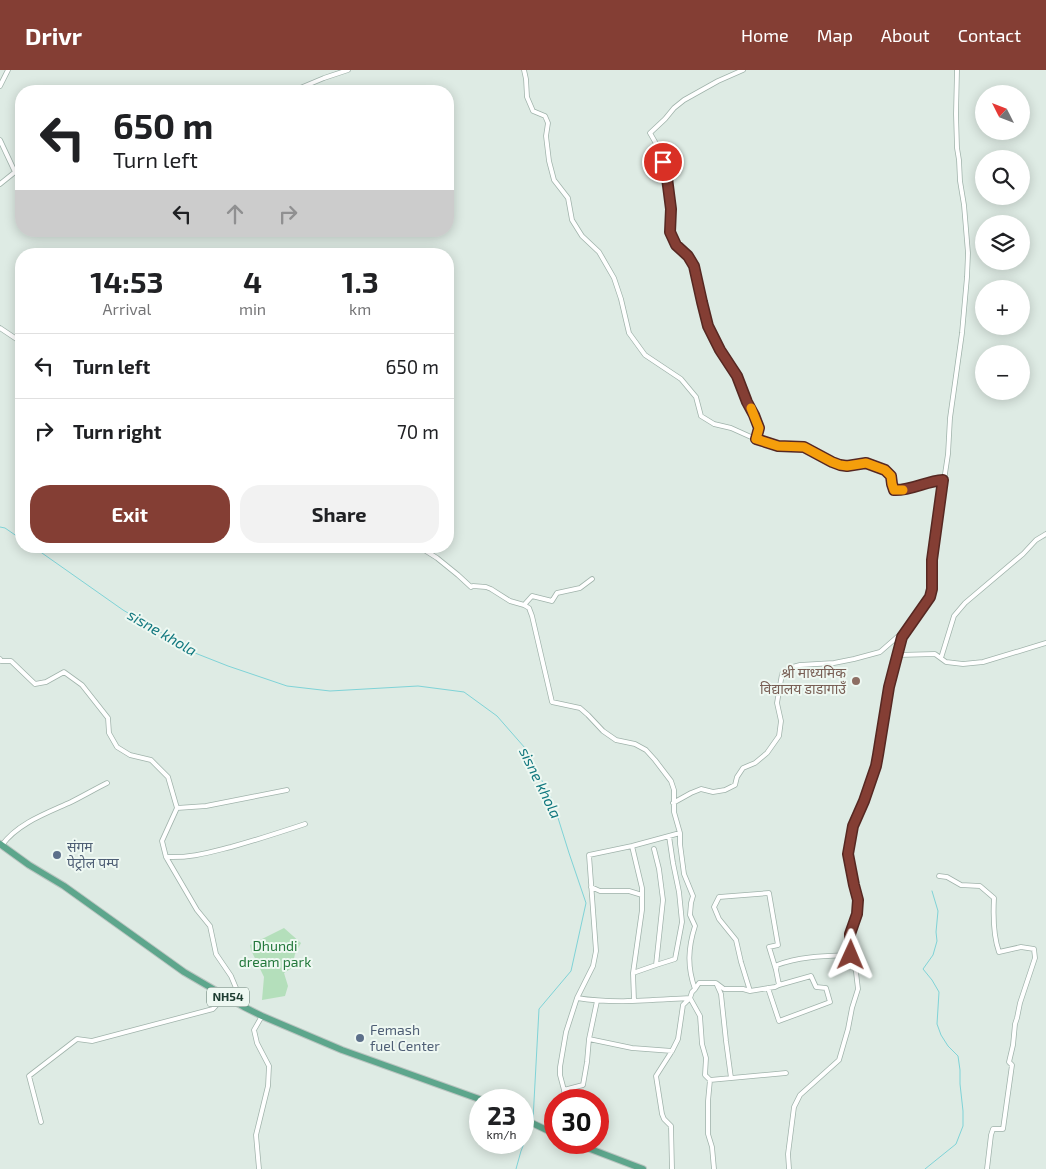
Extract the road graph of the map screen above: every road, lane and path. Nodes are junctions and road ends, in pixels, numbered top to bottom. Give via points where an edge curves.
1 (8, 70) edge
2 (348, 70) edge
3 (524, 70) edge
4 (743, 70) edge
5 (957, 70) edge
6 (307, 85) edge
7 (0, 86) edge
8 (0, 140) edge
9 (15, 172) joint
10 (0, 184) edge
11 (0, 328) edge
12 (15, 338) edge
13 (756, 439) junction
14 (943, 480) junction
15 (1046, 534) edge
16 (429, 553) edge
17 (592, 579) dead end
18 (524, 604) junction
19 (909, 626) junction
20 (1046, 643) edge
21 (898, 655) junction
22 (941, 658) junction
23 (0, 660) edge
24 (107, 783) dead end
25 (287, 790) dead end
26 (673, 803) junction
27 (177, 808) junction
28 (305, 824) dead end
29 (680, 833) junction
30 (669, 836) junction
31 (1, 845) edge
32 (632, 846) junction
33 (654, 849) dead end
34 (166, 858) junction
35 (938, 876) dead end
36 (591, 887) junction
37 (642, 895) junction
38 (851, 955) junction
39 (656, 965) junction
40 (776, 970) junction
41 (633, 973) junction
42 (716, 982) junction
43 (779, 984) junction
44 (768, 988) junction
45 (695, 989) junction
46 (750, 991) junction
47 (226, 996) junction
48 (577, 998) junction
49 (690, 998) junction
50 (596, 1001) junction
51 (634, 1001) junction
52 (244, 1007) junction
53 (262, 1016) junction
54 (589, 1039) junction
55 (672, 1051) junction
56 (786, 1072) dead end
57 (731, 1078) junction
58 (710, 1080) junction
59 (564, 1089) edge
60 (568, 1089) edge
61 (469, 1095) edge
62 (41, 1122) dead end
63 (604, 1154) edge
64 (259, 1169) edge
65 (643, 1169) edge
66 (672, 1169) edge
67 (714, 1169) edge
68 (789, 1169) edge
69 (987, 1169) edge

1 - 7 street
2 - 6 street
3 - 13 street via 527,97 533,111 545,116 548,123 546,136 554,180 568,198 572,220 582,236 599,252 614,278 629,333 645,355 681,379 696,397 701,416
4 - 13 street via 684,100 650,133 658,147 667,178 670,232 676,245 694,266 708,326 737,376 754,415 759,428
5 - 14 street via 956,148 964,205 968,277
8 - 9 street
9 - 10 street
11 - 12 street
13 - 14 street via 778,446 804,447 840,465 866,463 885,470 891,476 894,490
14 - 19 street via 932,560 932,589 930,597
15 - 22 street via 965,603 954,616
16 - 18 street via 471,587 486,587 510,601
17 - 18 street via 580,588 557,593 552,601 532,596
18 - 26 street via 532,616 552,702 580,708 616,740 646,750 671,781
19 - 21 street via 902,637
19 - 26 street via 880,652 834,663 789,668 782,674 777,704 781,722 779,736 767,753 743,768 735,785 730,788 713,792 701,789
20 - 22 street via 983,662 963,664 946,662
21 - 22 street via 935,654
21 - 38 street via 876,763 853,826 848,854 858,900 850,934
23 - 27 street via 11,662 35,684 64,672 82,685 108,718 109,733 117,747 130,755 151,760 168,777
24 - 31 street via 30,821
25 - 27 street via 206,806
26 - 29 street
27 - 34 street via 162,841
28 - 34 street via 202,855
29 - 30 street
29 - 45 street via 684,874 693,896 690,916 695,926 689,954
30 - 32 street
30 - 39 street via 680,892 682,922 675,959
31 - 47 main road, NH54 via 184,972
32 - 36 street via 589,855
32 - 37 street
33 - 39 street via 663,900
34 - 52 street via 196,910 210,926 216,954 231,976
35 - 69 street via 961,885 980,886 994,898 995,942 999,952 1021,947 1034,949 1035,958 1015,1024 1003,1129 993,1130 991,1135
36 - 37 street
36 - 48 street via 596,951 594,966
37 - 41 street
38 - 40 street via 792,961 777,965
38 - 68 street via 858,989 848,1029 839,1060 800,1095 794,1107
39 - 41 street
40 - 43 street
40 - 46 street via 769,947 778,945 769,893 719,897 714,907 736,940
41 - 51 street
42 - 45 street via 699,983
42 - 46 street via 724,989
42 - 57 street via 721,994
43 - 44 street
43 - 44 street via 811,976 816,987 826,988 830,1002 779,1021
44 - 46 street
45 - 49 street
47 - 52 main road, NH54
47 - 62 street via 213,1009 92,1041 77,1039 29,1076
48 - 50 street
48 - 59 street via 566,1032 560,1067
49 - 51 street
49 - 55 street via 683,1005 678,1039
49 - 58 street via 700,1016 705,1075
50 - 51 street
50 - 54 street
52 - 53 main road, NH54
53 - 61 main road, NH54 via 342,1050
53 - 64 street via 254,1030 269,1066 268,1086 256,1135
54 - 55 street via 632,1048
54 - 60 street via 582,1085
55 - 66 street via 656,1076 662,1114 671,1126
56 - 57 street
57 - 58 street
58 - 67 street via 708,1134
63 - 65 main road

